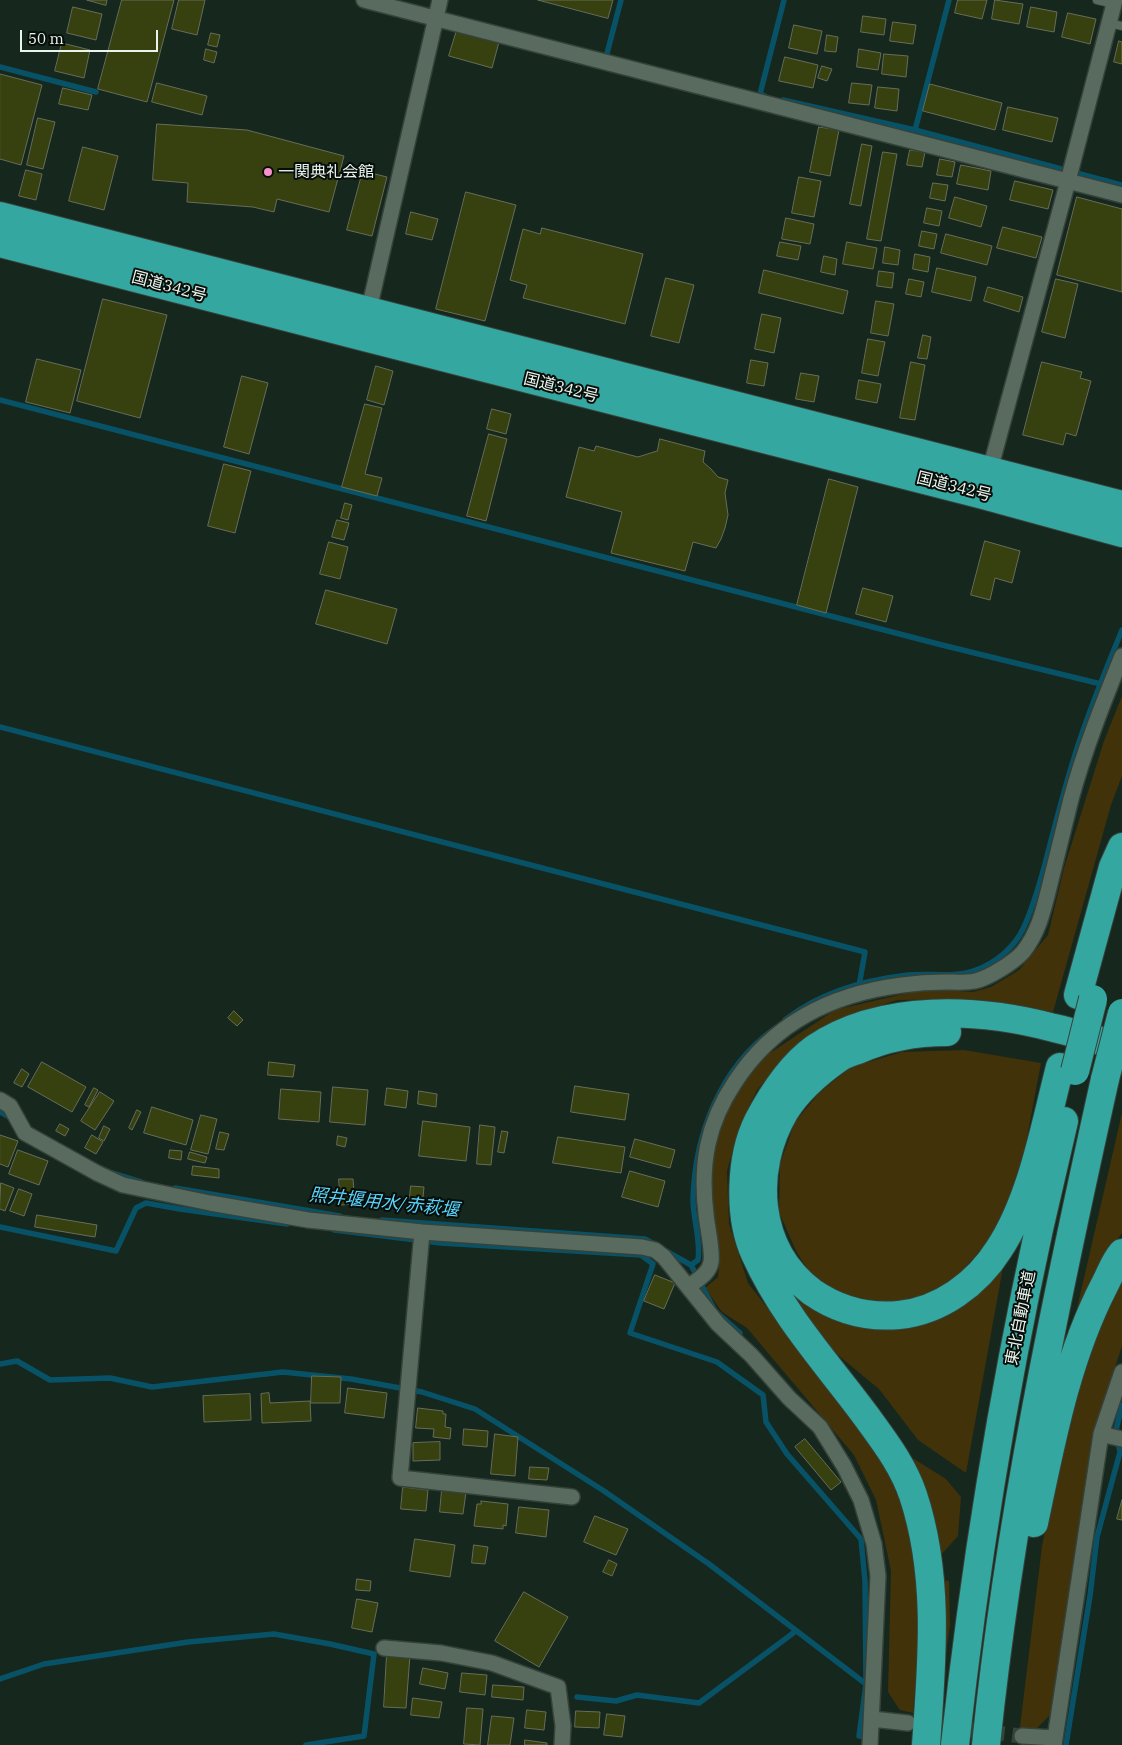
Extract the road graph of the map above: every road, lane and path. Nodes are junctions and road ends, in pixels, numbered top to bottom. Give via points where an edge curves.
1 (364, 0) edge
2 (440, 0) edge
3 (1097, 0) edge
4 (1114, 2) edge
5 (435, 17) junction
6 (1115, 25) edge
7 (1068, 181) junction
8 (1122, 195) edge
9 (0, 216) edge
10 (0, 243) edge
11 (366, 324) junction
12 (987, 482) junction
13 (1122, 505) edge
14 (1122, 533) edge
15 (1122, 656) edge
16 (1122, 847) edge
17 (1122, 897) edge
18 (1086, 997) junction
19 (1122, 1013) edge
20 (1122, 1047) edge
21 (1067, 1069) junction
22 (1114, 1073) edge
23 (0, 1100) edge
24 (422, 1232) junction
25 (1122, 1253) edge
26 (688, 1287) junction
27 (1122, 1372) edge
28 (1101, 1434) junction
29 (1122, 1439) edge
30 (572, 1497) dead end
31 (384, 1648) dead end
32 (872, 1719) junction
33 (908, 1723) tunnel mouth
34 (1022, 1736) tunnel mouth
35 (1055, 1742) edge
36 (562, 1745) edge
37 (870, 1745) edge
38 (926, 1745) edge
39 (955, 1745) edge
40 (986, 1745) edge
41 (995, 1745) edge

1 - 5 street
2 - 5 street
3 - 4 lane
4 - 6 street
5 - 7 street
5 - 11 street
6 - 7 street
7 - 8 street
7 - 12 street
9 - 11 highway, 国道342号
10 - 11 highway, 国道342号
11 - 12 highway, 国道342号
12 - 13 highway, 国道342号
12 - 14 highway, 国道342号
15 - 26 street via 1071,800 1037,930 1022,953 1005,967 976,981 901,985 842,998 813,1010 764,1045 734,1082 709,1134 703,1194 711,1261 707,1272
16 - 18 highway via 1113,868
17 - 18 highway, 東北自動車道
18 - 21 highway, 東北自動車道, bridge
19 - 22 highway, 東北自動車道, bridge
20 - 38 highway via 1051,1027 978,1015 906,1015 877,1021 849,1030 815,1049 793,1068 769,1099 754,1130 743,1190 753,1250 775,1295 804,1338 895,1455 912,1492 922,1526 932,1609
21 - 22 highway via 1015,1219 999,1249 979,1275 960,1290 937,1305 912,1314 882,1317 853,1312 826,1301 784,1264 764,1215 766,1160 774,1133 786,1110 804,1088 841,1057 893,1037 922,1032 954,1032 988,1034 1046,1045
21 - 39 highway, 東北自動車道 via 998,1438
22 - 40 highway, 東北自動車道 via 1046,1350 1014,1534
23 - 24 street via 10,1106 25,1133 122,1185 308,1220
24 - 26 street via 642,1246 664,1257
24 - 30 street via 400,1478
25 - 41 highway via 1091,1311 1074,1354 1050,1446
26 - 32 street via 718,1324 820,1427 861,1500 874,1544 878,1576
27 - 28 street
28 - 29 street
28 - 35 street
31 - 36 street via 441,1653 492,1663 558,1687
32 - 33 street
32 - 37 street
34 - 35 street

